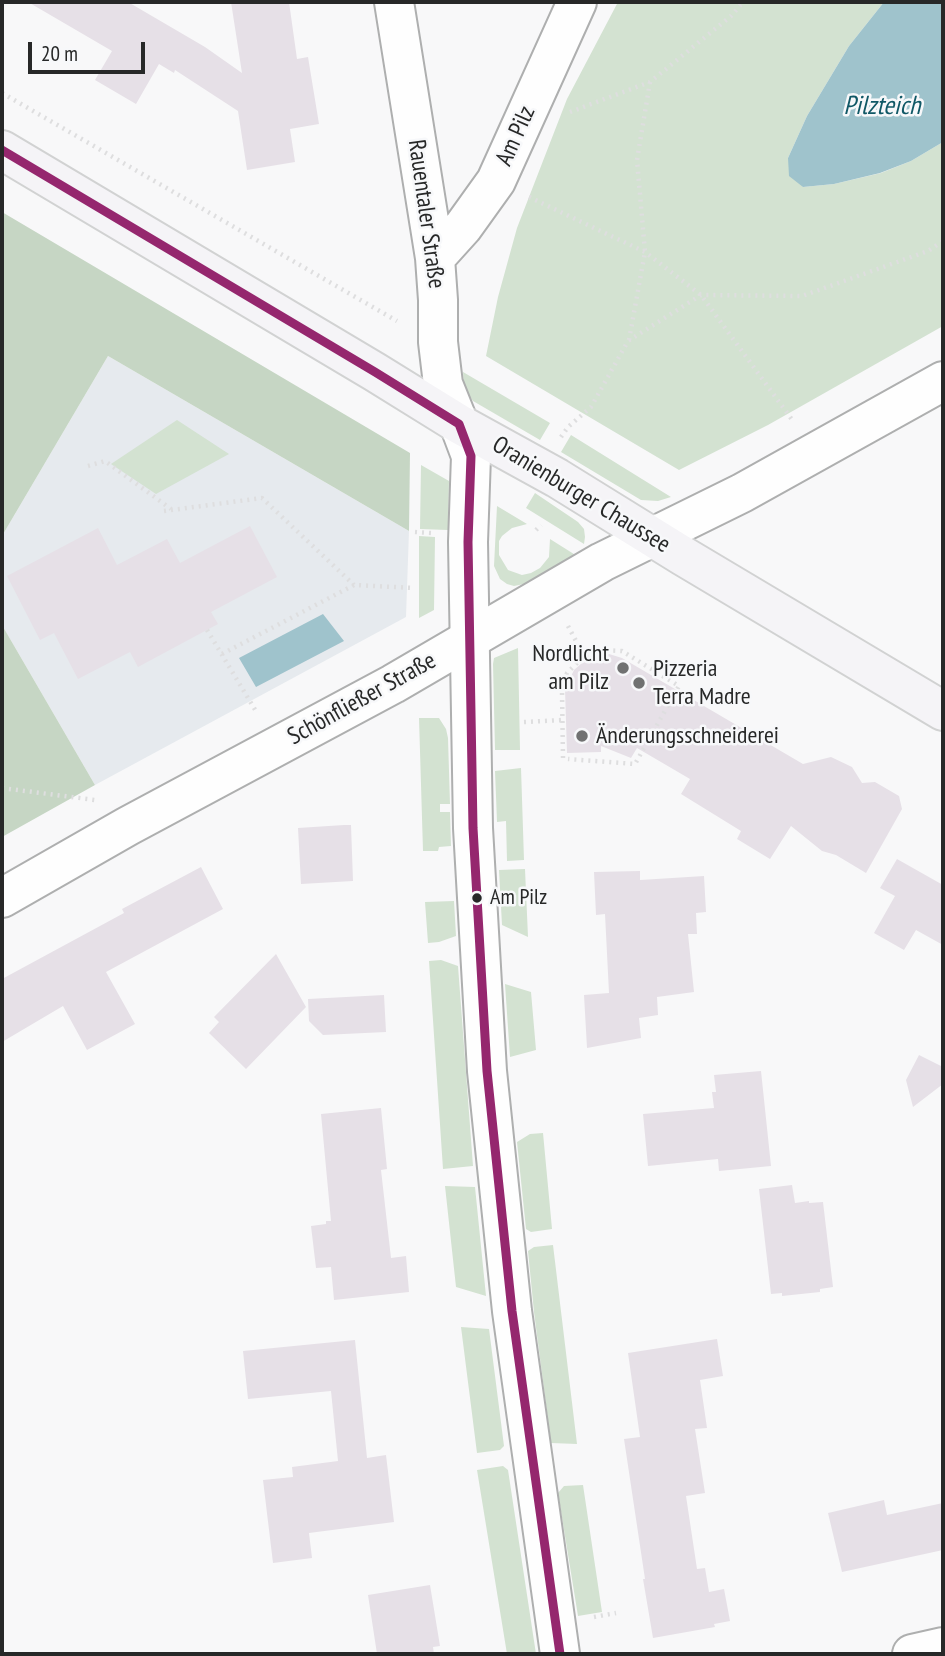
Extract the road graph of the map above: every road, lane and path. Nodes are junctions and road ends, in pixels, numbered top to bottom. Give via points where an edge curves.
1 (394, 2) edge
2 (577, 2) edge
3 (743, 2) edge
4 (650, 82) junction
5 (2, 93) edge
6 (517, 133) junction
7 (2, 150) edge
8 (496, 181) junction
9 (943, 241) edge
10 (645, 252) junction
11 (435, 258) junction
12 (701, 295) junction
13 (397, 321) dead end
14 (628, 341) junction
15 (943, 381) edge
16 (458, 424) junction
17 (568, 427) dead end
18 (816, 453) junction
19 (88, 466) dead end
20 (172, 510) junction
21 (164, 511) dead end
22 (653, 537) junction
23 (354, 585) junction
24 (414, 588) dead end
25 (563, 616) dead end
26 (207, 630) dead end
27 (469, 639) junction
28 (222, 654) junction
29 (584, 656) junction
30 (250, 701) dead end
31 (943, 711) edge
32 (563, 720) junction
33 (524, 722) dead end
34 (2, 788) edge
35 (103, 801) dead end
36 (2, 898) edge
37 (943, 1647) edge
38 (560, 1654) edge
39 (912, 1654) edge

1 - 11 street, Rauentaler Straße
2 - 6 street, Am Pilz
3 - 4 path
4 - 6 path
4 - 10 path via 637,160
5 - 13 path
6 - 8 street, Am Pilz
7 - 16 main road, Oranienburger Chaussee
8 - 10 path
8 - 11 street, Am Pilz
9 - 12 path via 928,251 802,296
10 - 12 path
10 - 14 path
11 - 16 street, Rauentaler Straße via 443,384
12 - 14 path
12 - 18 path
14 - 17 path via 591,407
15 - 18 street, Schönfließer Straße
16 - 22 main road, Oranienburger Chaussee
16 - 27 street, Rauentaler Straße via 471,456
18 - 22 street, Schönfließer Straße
19 - 20 path via 105,461
20 - 21 path
20 - 23 path via 262,498
22 - 27 street, Schönfließer Straße
22 - 31 main road, Oranienburger Chaussee
23 - 24 path
23 - 28 path
25 - 29 path
26 - 28 path
27 - 36 street, Schönfließer Straße
27 - 38 street, Rauentaler Straße via 473,828 489,1083 512,1311
28 - 30 path
29 - 32 path via 567,673
29 - 32 path via 601,650 622,651 679,686 635,764 566,759
32 - 33 path
34 - 35 path
37 - 39 street

